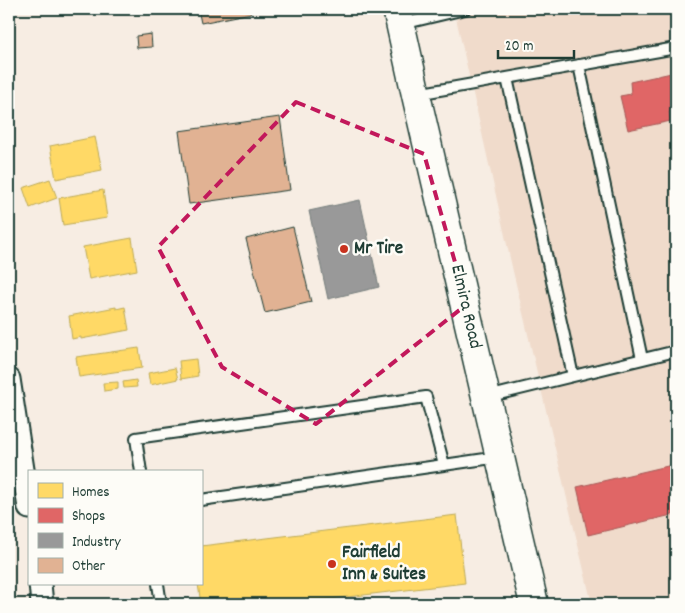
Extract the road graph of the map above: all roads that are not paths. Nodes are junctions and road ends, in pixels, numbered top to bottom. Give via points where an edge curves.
1 (465, 9) edge
2 (399, 16) edge
3 (676, 48) edge
4 (579, 65) junction
5 (507, 78) junction
6 (416, 94) junction
7 (676, 351) edge
8 (642, 359) junction
9 (573, 376) junction
10 (9, 379) edge
11 (486, 397) junction
12 (500, 457) junction
13 (444, 465) junction
14 (141, 470) edge
15 (202, 500) edge
16 (28, 502) edge
17 (40, 586) edge
18 (158, 586) edge
19 (42, 604) edge
20 (161, 604) edge
21 (534, 604) edge

1 - 2 lane
2 - 6 highway, Elmira Road
3 - 4 lane
4 - 5 lane
4 - 8 lane
5 - 6 lane
5 - 9 lane
6 - 11 highway, Elmira Road
7 - 8 lane
8 - 9 lane
9 - 11 lane
10 - 16 street
11 - 12 highway, Elmira Road
12 - 13 lane
12 - 21 highway, Elmira Road
13 - 14 lane via 426,397 136,438
13 - 15 lane
17 - 19 street
18 - 20 lane

